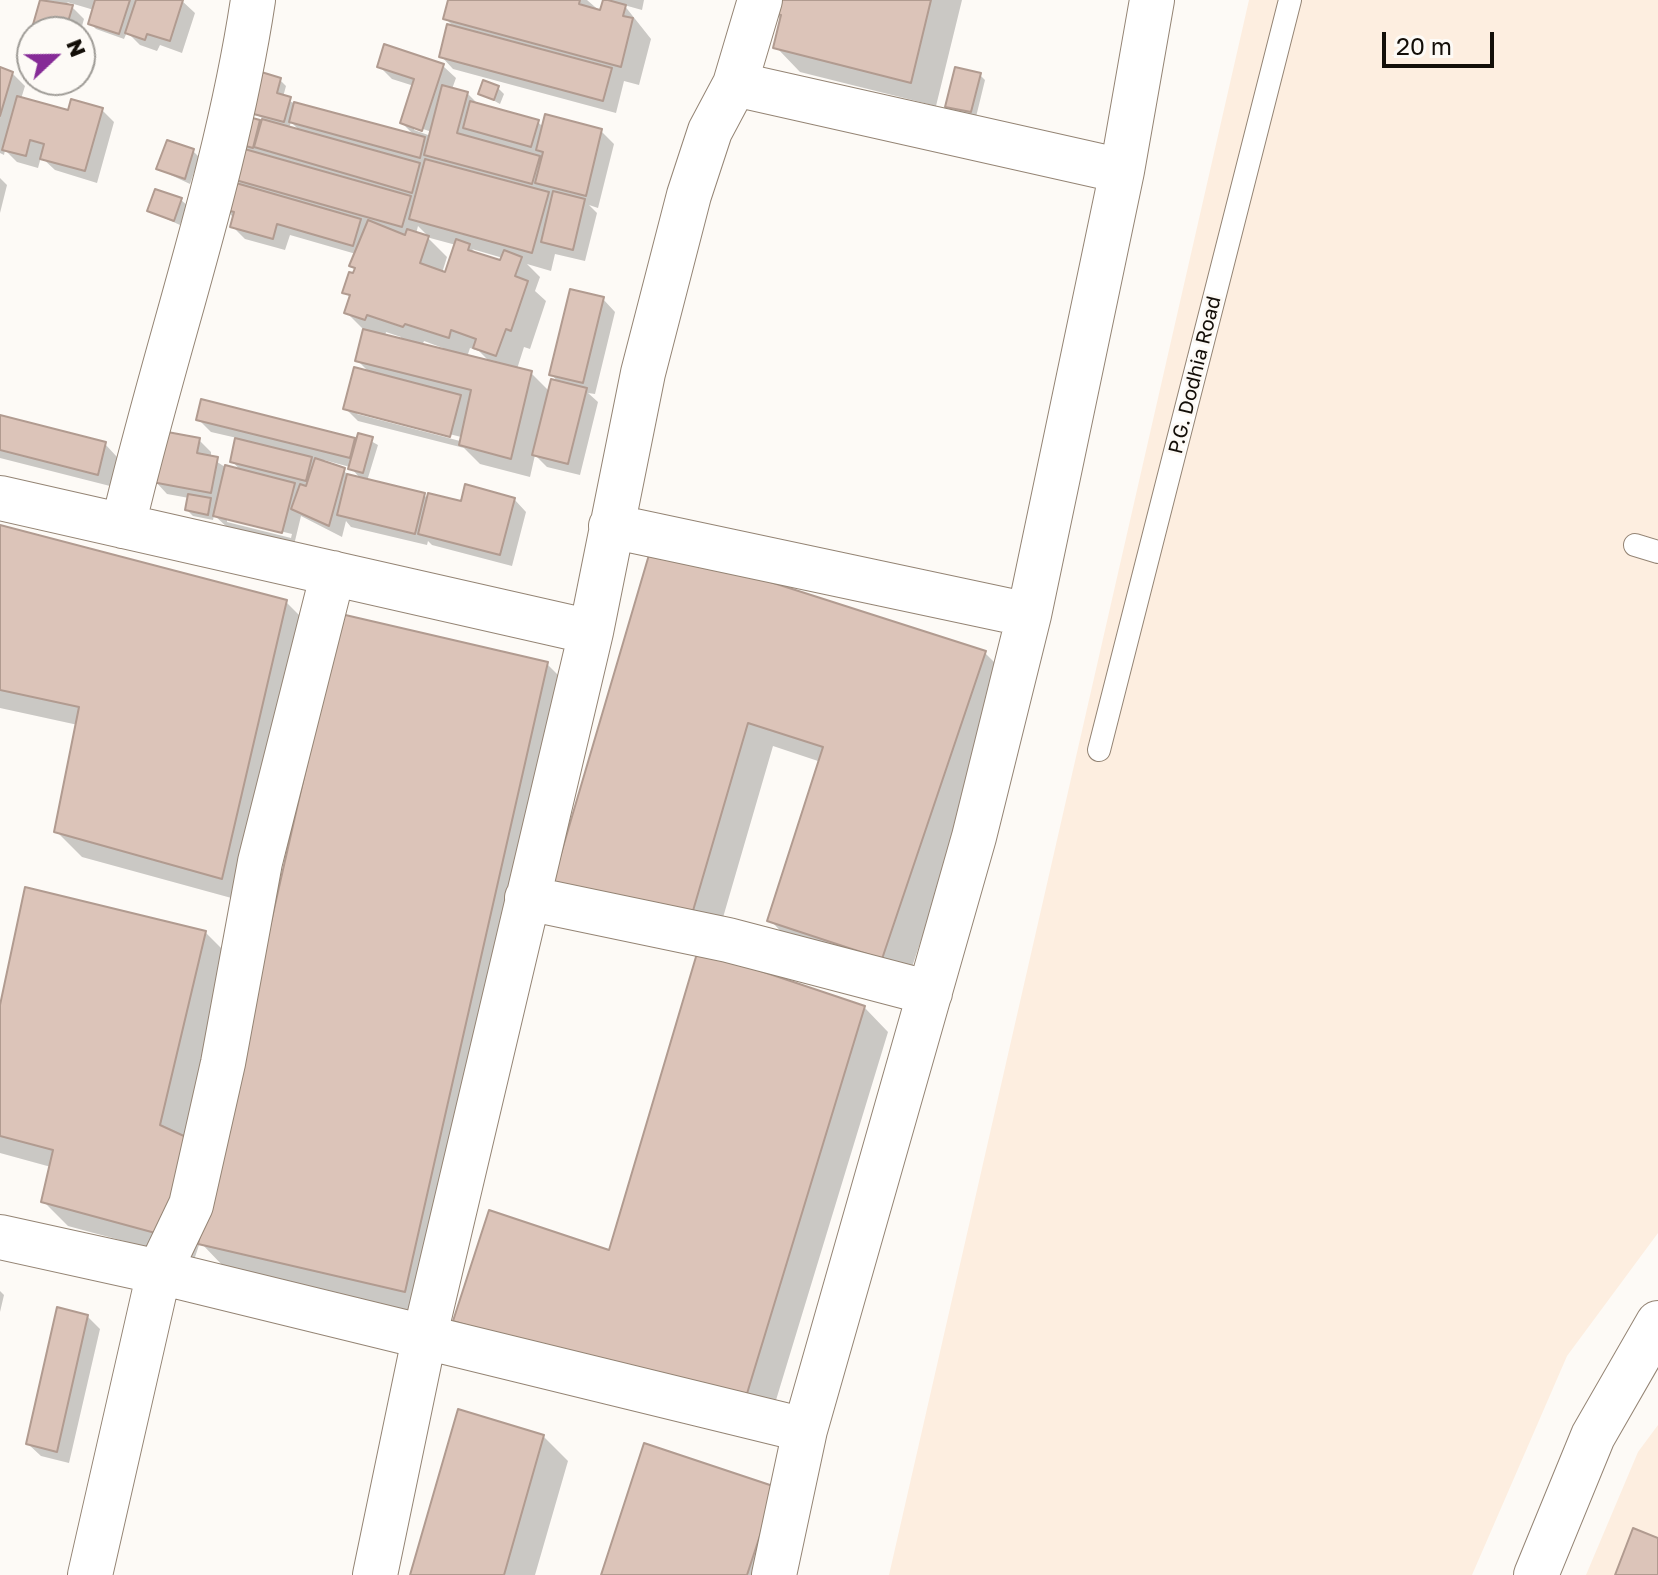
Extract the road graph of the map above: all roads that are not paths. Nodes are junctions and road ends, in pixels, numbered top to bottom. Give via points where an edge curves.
1 (253, 0) edge
2 (760, 0) edge
3 (1152, 0) edge
4 (1290, 0) edge
5 (735, 84) junction
6 (1122, 171) junction
7 (0, 498) edge
8 (123, 526) junction
9 (611, 526) junction
10 (1635, 545) dead end
11 (1658, 552) edge
12 (333, 573) junction
13 (1029, 615) junction
14 (591, 632) junction
15 (1099, 750) dead end
16 (527, 898) junction
17 (930, 993) junction
18 (0, 1237) edge
19 (159, 1272) junction
20 (1658, 1323) edge
21 (424, 1339) junction
22 (805, 1430) junction
23 (90, 1575) edge
24 (375, 1575) edge
25 (774, 1575) edge
26 (1536, 1575) edge

1 - 8 street via 236,101
2 - 5 street
3 - 6 street
4 - 15 lane, P.G. Dodhia Road
5 - 6 street
5 - 9 street via 710,131 689,195
6 - 13 street
7 - 8 street
8 - 12 street
9 - 13 street
9 - 14 street
10 - 11 lane
12 - 14 street
12 - 19 street via 260,862 191,1205
13 - 17 street
14 - 16 street
16 - 17 street via 728,940
16 - 21 street
17 - 22 street
18 - 19 street
19 - 21 street
19 - 23 street
20 - 26 street via 1593,1436
21 - 22 street
21 - 24 street
22 - 25 street

